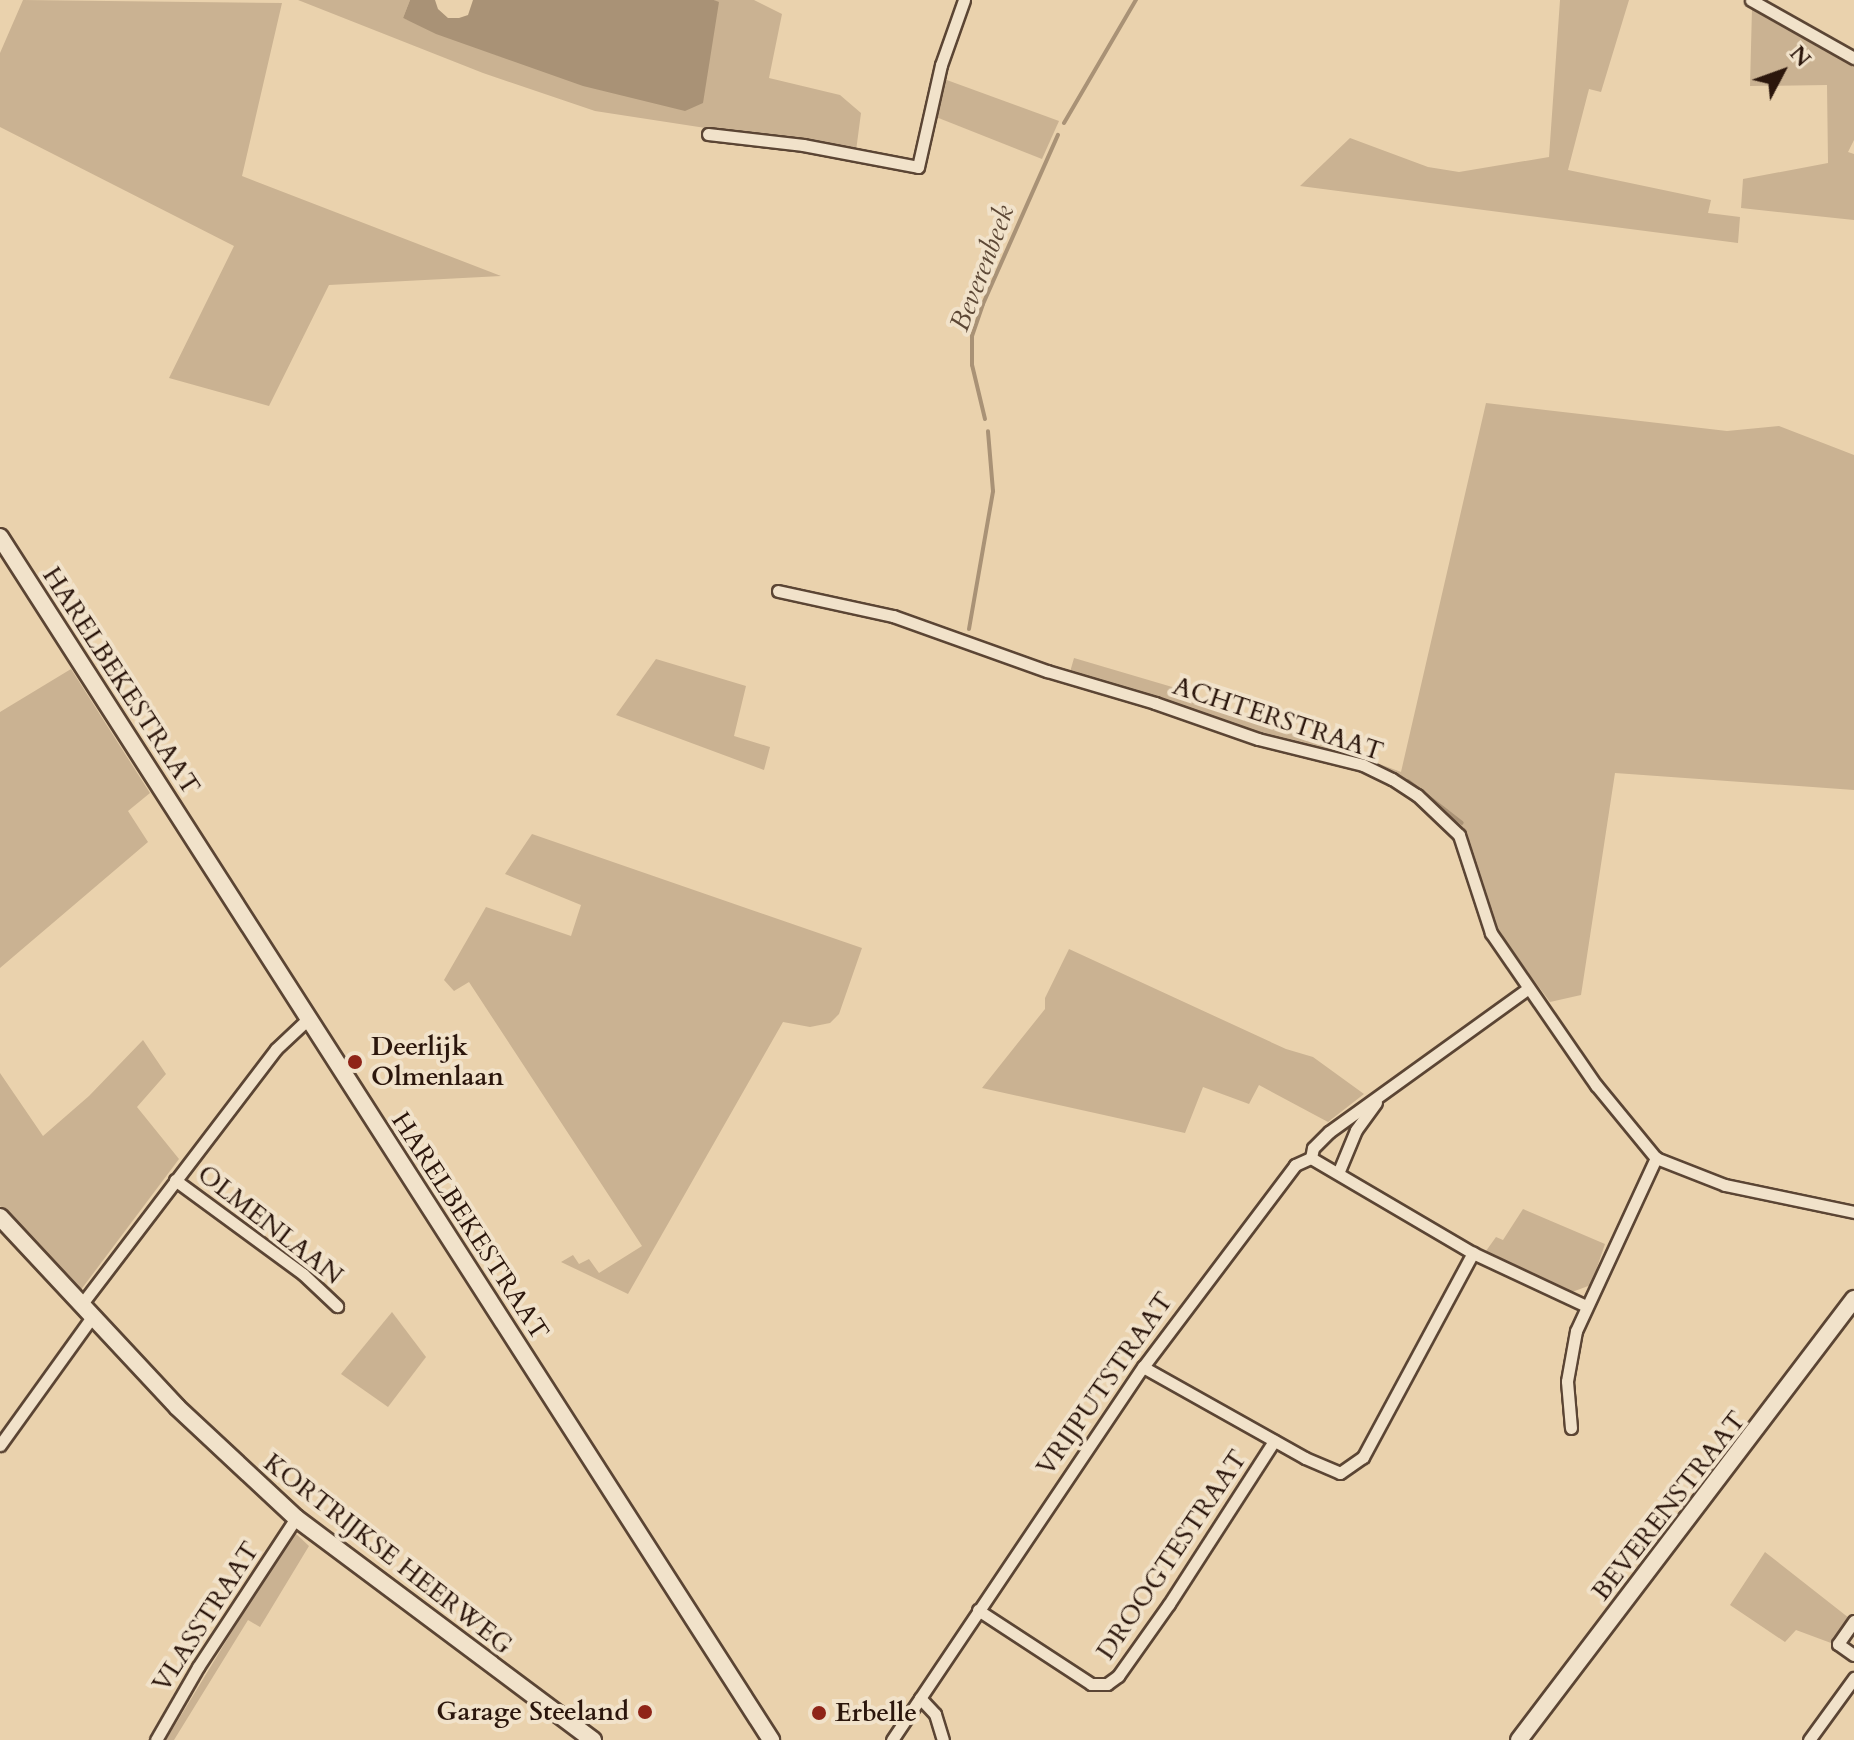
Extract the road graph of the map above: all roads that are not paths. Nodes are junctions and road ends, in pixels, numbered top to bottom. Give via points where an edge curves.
1 (964, 0) edge
2 (1751, 0) edge
3 (1854, 58) edge
4 (708, 134) dead end
5 (0, 537) edge
6 (778, 591) dead end
7 (1529, 988) junction
8 (308, 1019) junction
9 (1389, 1086) junction
10 (1311, 1158) junction
11 (1656, 1158) junction
12 (1339, 1171) junction
13 (175, 1180) junction
14 (1854, 1212) edge
15 (0, 1217) edge
16 (1473, 1253) junction
17 (1854, 1299) edge
18 (337, 1306) dead end
19 (1586, 1306) junction
20 (86, 1311) junction
21 (1143, 1367) junction
22 (1571, 1428) dead end
23 (1274, 1441) junction
24 (0, 1445) edge
25 (296, 1518) junction
26 (978, 1610) junction
27 (1854, 1621) edge
28 (1854, 1655) edge
29 (1854, 1678) edge
30 (920, 1698) junction
31 (156, 1740) edge
32 (593, 1740) edge
33 (771, 1740) edge
34 (892, 1740) edge
35 (943, 1740) edge
36 (1519, 1740) edge
37 (1809, 1740) edge

1 - 4 street via 941,65 918,167
2 - 3 street
5 - 8 street, HARELBEKESTRAAT
6 - 7 street, ACHTERSTRAAT via 893,616 1047,671 1258,739 1363,765 1392,779 1459,835 1491,933
7 - 9 street, VRIJPUTSTRAAT
7 - 11 street, ACHTERSTRAAT via 1596,1085
8 - 13 street, OLMENLAAN via 276,1049
8 - 33 street, HARELBEKESTRAAT
9 - 10 street, VRIJPUTSTRAAT via 1329,1132 1313,1148
9 - 12 street, VRIJPUTSTRAAT via 1356,1130
10 - 12 street
10 - 21 street, VRIJPUTSTRAAT via 1295,1165
11 - 14 street, ACHTERSTRAAT via 1725,1185
11 - 19 street
12 - 16 street
13 - 18 street, OLMENLAAN via 303,1274
13 - 20 street, OLMENLAAN
15 - 20 street, KORTRIJKSE HEERWEG
16 - 19 street
16 - 23 street via 1354,1464 1340,1473 1326,1470
17 - 36 street, BEVERENSTRAAT
19 - 22 street via 1568,1363
20 - 24 street, OLMENLAAN
20 - 25 street, KORTRIJKSE HEERWEG via 177,1407
21 - 23 street
21 - 26 street, VRIJPUTSTRAAT
23 - 26 street, DROOGTESTRAAT via 1169,1604 1107,1684 1091,1684
25 - 31 street, VLASSTRAAT
25 - 32 street, KORTRIJKSE HEERWEG
26 - 30 street, VRIJPUTSTRAAT
27 - 28 street via 1838,1644
29 - 37 street
30 - 34 street, VRIJPUTSTRAAT
30 - 35 street via 935,1714

